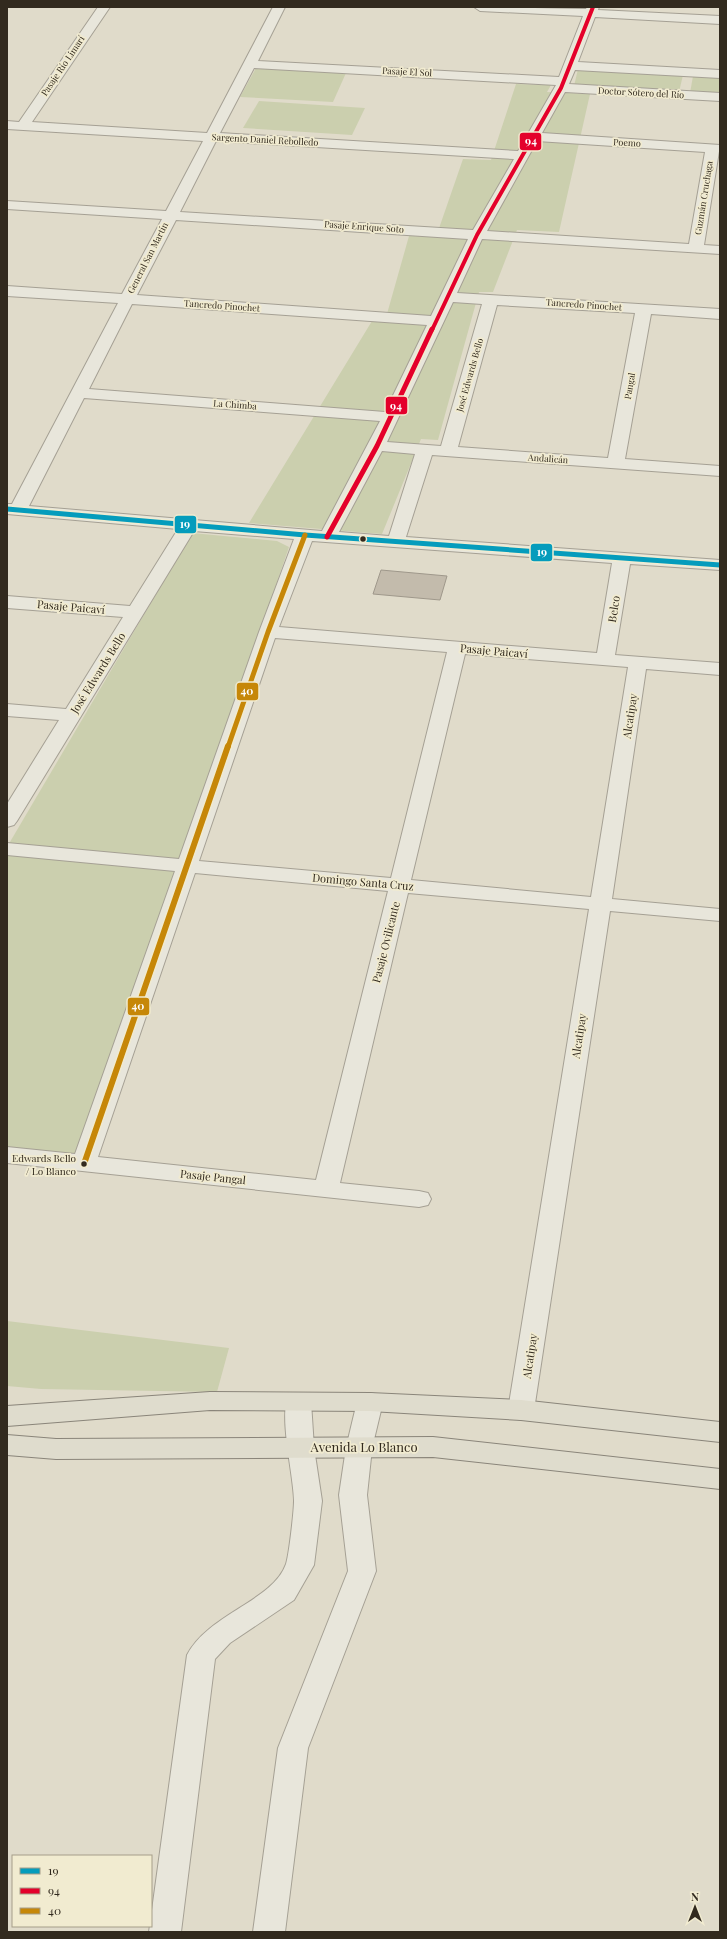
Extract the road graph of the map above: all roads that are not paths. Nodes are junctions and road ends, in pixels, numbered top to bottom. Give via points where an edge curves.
1 (104, 7) edge
2 (279, 7) edge
3 (480, 7) edge
4 (592, 10) edge
5 (720, 20) edge
6 (249, 64) junction
7 (571, 66) junction
8 (720, 74) edge
9 (563, 85) junction
10 (720, 97) edge
11 (7, 125) edge
12 (23, 126) junction
13 (211, 137) junction
14 (533, 137) junction
15 (716, 148) edge
16 (523, 155) junction
17 (7, 205) edge
18 (170, 216) junction
19 (477, 235) junction
20 (696, 248) junction
21 (720, 250) edge
22 (7, 291) edge
23 (448, 297) junction
24 (127, 299) junction
25 (491, 300) junction
26 (644, 309) junction
27 (720, 314) edge
28 (437, 321) junction
29 (79, 393) junction
30 (390, 417) junction
31 (376, 446) junction
32 (425, 450) junction
33 (448, 451) junction
34 (616, 464) junction
35 (720, 471) edge
36 (12, 510) edge
37 (188, 525) junction
38 (305, 535) junction
39 (327, 537) junction
40 (396, 542) junction
41 (622, 558) junction
42 (720, 565) edge
43 (7, 602) edge
44 (135, 612) junction
45 (268, 632) junction
46 (458, 648) junction
47 (606, 660) junction
48 (638, 662) junction
49 (720, 669) edge
50 (7, 710) edge
51 (72, 715) junction
52 (7, 821) edge
53 (7, 849) edge
54 (187, 866) junction
55 (400, 885) junction
56 (600, 904) junction
57 (720, 914) edge
58 (7, 1156) edge
59 (84, 1164) junction
60 (326, 1189) junction
61 (419, 1199) dead end
62 (298, 1402) junction
63 (370, 1402) junction
64 (521, 1410) junction
65 (7, 1416) edge
66 (720, 1432) edge
67 (7, 1445) edge
68 (301, 1448) junction
69 (359, 1448) junction
70 (720, 1479) edge
71 (165, 1932) edge
72 (269, 1932) edge

1 - 12 street, Pasaje Río Limarí
2 - 6 street, General San Martín
3 - 4 street
4 - 5 street
4 - 7 street
6 - 9 street, Pasaje El Sol
6 - 13 street, General San Martín
7 - 8 street
7 - 9 street
9 - 10 street, Doctor Sótero del Río
9 - 14 street
11 - 12 street, Sargento Daniel Rebolledo
12 - 13 street, Sargento Daniel Rebolledo
13 - 16 street, Sargento Daniel Rebolledo
13 - 18 street, General San Martín
14 - 15 street, Poemo
14 - 16 street
15 - 20 street, Guzmán Cruchaga
16 - 19 street
17 - 18 street, Pasaje Enrique Soto
18 - 19 street, Pasaje Enrique Soto
18 - 24 street, General San Martín
19 - 20 street, Pasaje Enrique Soto
19 - 23 street
20 - 21 street, Pasaje Enrique Soto
22 - 24 street, Tancredo Pinochet
23 - 25 street, Tancredo Pinochet
23 - 28 street
24 - 28 street, Tancredo Pinochet
24 - 29 street, General San Martín
25 - 26 street, Tancredo Pinochet
25 - 33 street, José Edwards Bello
26 - 27 street, Tancredo Pinochet
26 - 34 street, Pangal
28 - 30 street
29 - 30 street, La Chimba
29 - 36 street, General San Martín
30 - 31 street
31 - 32 street, Andalicán
31 - 39 street
32 - 33 street, Andalicán
32 - 40 street
33 - 34 street, Andalicán
34 - 35 street, Andalicán
36 - 37 street
37 - 38 street
37 - 44 street, José Edwards Bello
38 - 39 street
38 - 45 street
39 - 40 street
40 - 41 street
41 - 42 street
41 - 47 street, Belco
43 - 44 street, Pasaje Paicaví
44 - 51 street, José Edwards Bello
45 - 46 street, Pasaje Paicaví
45 - 54 street
46 - 47 street, Pasaje Paicaví
46 - 55 street, Pasaje Ovilicante
47 - 48 street, Pasaje Paicaví
48 - 49 street, Pasaje Paicaví
48 - 56 street, Alcatipay
50 - 51 street
51 - 52 street, José Edwards Bello
53 - 54 street, Domingo Santa Cruz
54 - 55 street, Domingo Santa Cruz
54 - 59 street
55 - 56 street, Domingo Santa Cruz
55 - 60 street, Pasaje Ovilicante
56 - 57 street, Domingo Santa Cruz
56 - 64 street, Alcatipay
58 - 59 street, Pasaje Pangal
59 - 60 street, Pasaje Pangal
60 - 61 street, Pasaje Pangal
62 - 63 main road
62 - 65 main road via 210,1402
62 - 68 street
63 - 64 main road
63 - 69 street
64 - 66 main road
67 - 68 main road, Avenida Lo Blanco via 56,1450
68 - 69 main road, Avenida Lo Blanco
68 - 71 street via 308,1501 300,1565 284,1592 220,1635 201,1655
69 - 70 main road, Avenida Lo Blanco via 433,1447
69 - 72 street via 353,1495 362,1571 293,1748

